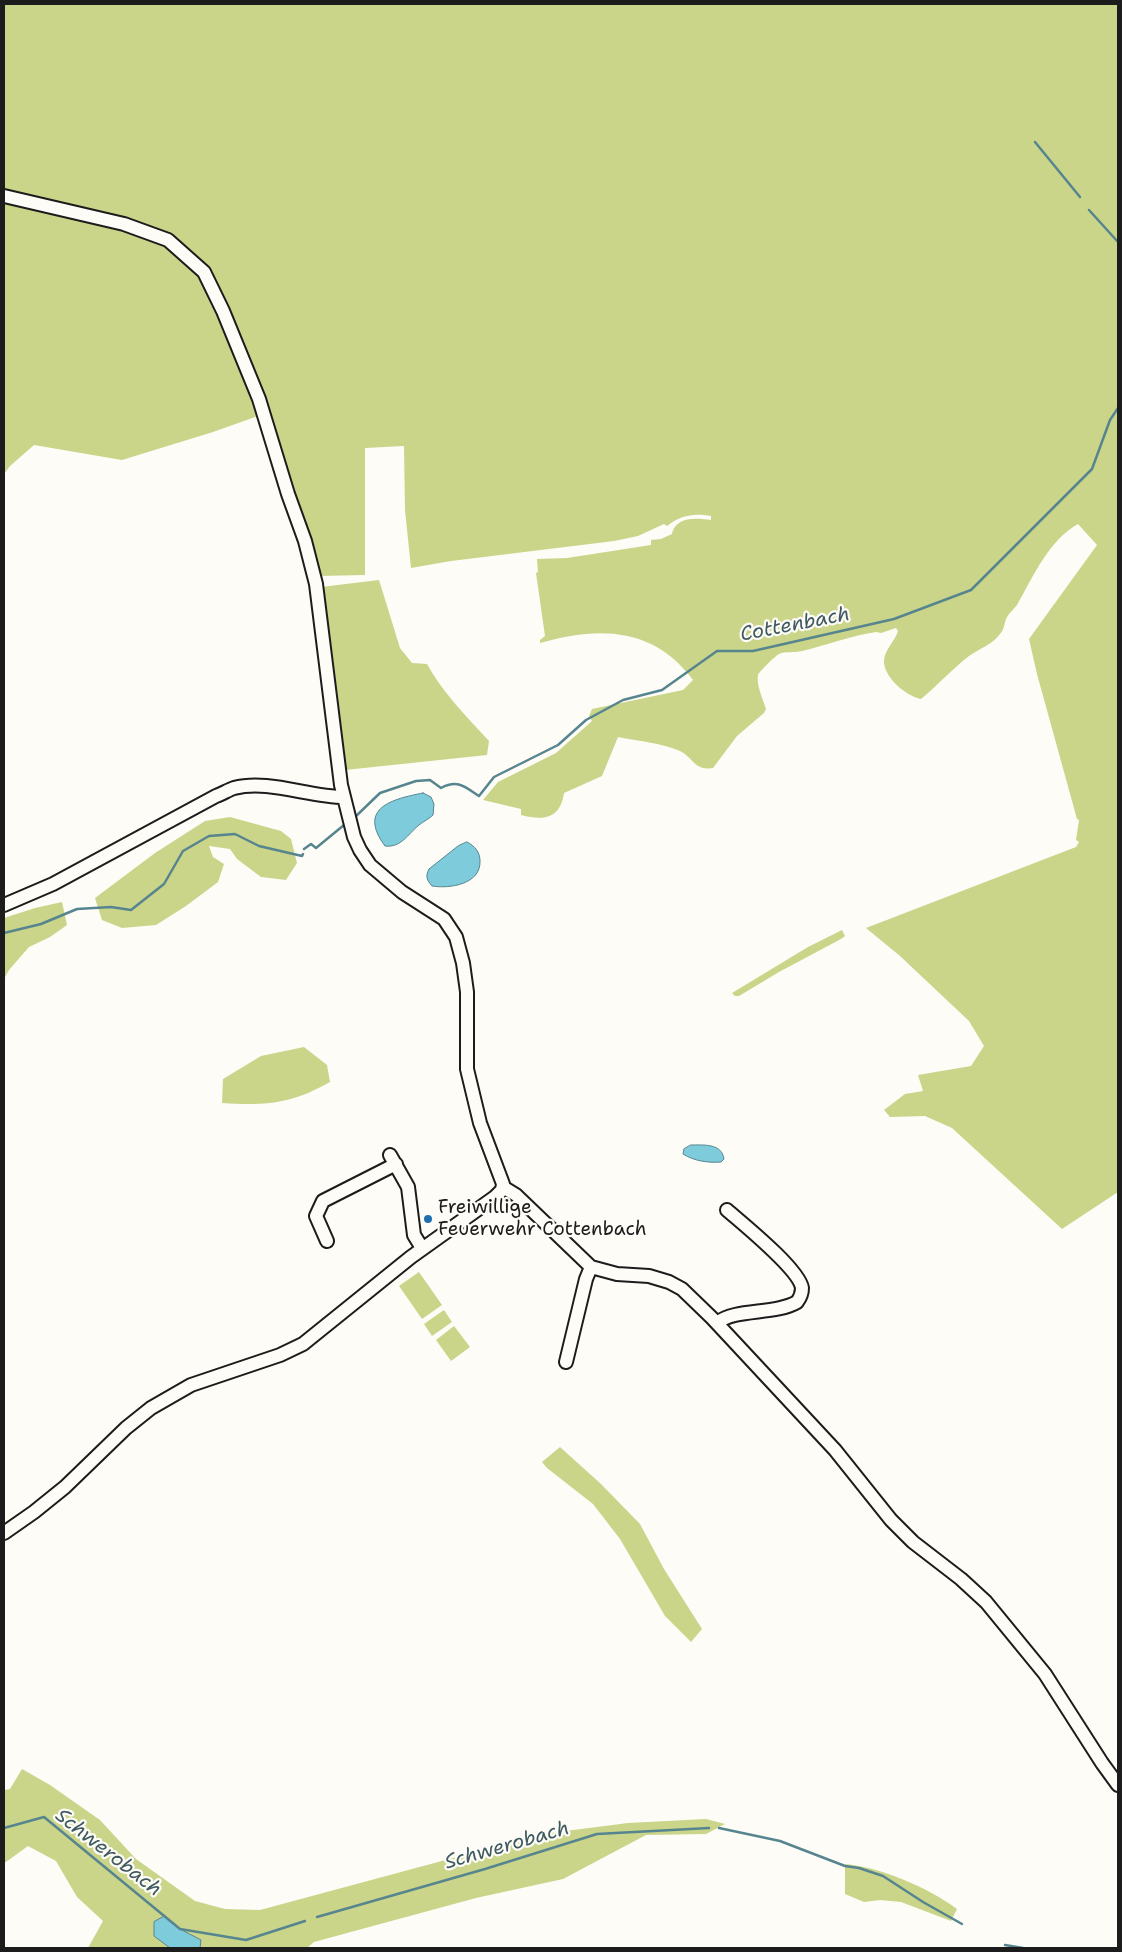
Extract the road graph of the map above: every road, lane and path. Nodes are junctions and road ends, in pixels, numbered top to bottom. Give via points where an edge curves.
1 (4, 196) edge
2 (344, 797) junction
3 (4, 905) edge
4 (503, 1188) junction
5 (727, 1210) dead end
6 (327, 1241) dead end
7 (422, 1248) junction
8 (591, 1267) junction
9 (718, 1323) junction
10 (566, 1362) dead end
11 (4, 1533) edge
12 (1118, 1785) edge

1 - 2 street via 124,224 168,240 204,272 259,399 305,541 316,584
2 - 3 street via 255,786 234,788 53,884
2 - 4 street via 354,837 364,858 402,892 444,919 456,936 467,992 467,1069 486,1143
4 - 7 street
4 - 8 street via 516,1195
5 - 9 street via 772,1250 799,1281 802,1291 797,1302 788,1307 730,1317
6 - 7 street via 316,1216 323,1201 393,1160 408,1187 414,1235
7 - 11 street via 303,1344 191,1385 151,1408 52,1498
8 - 9 street via 669,1282 682,1289
8 - 10 street
9 - 12 street via 835,1450 891,1520 986,1602 1045,1674

